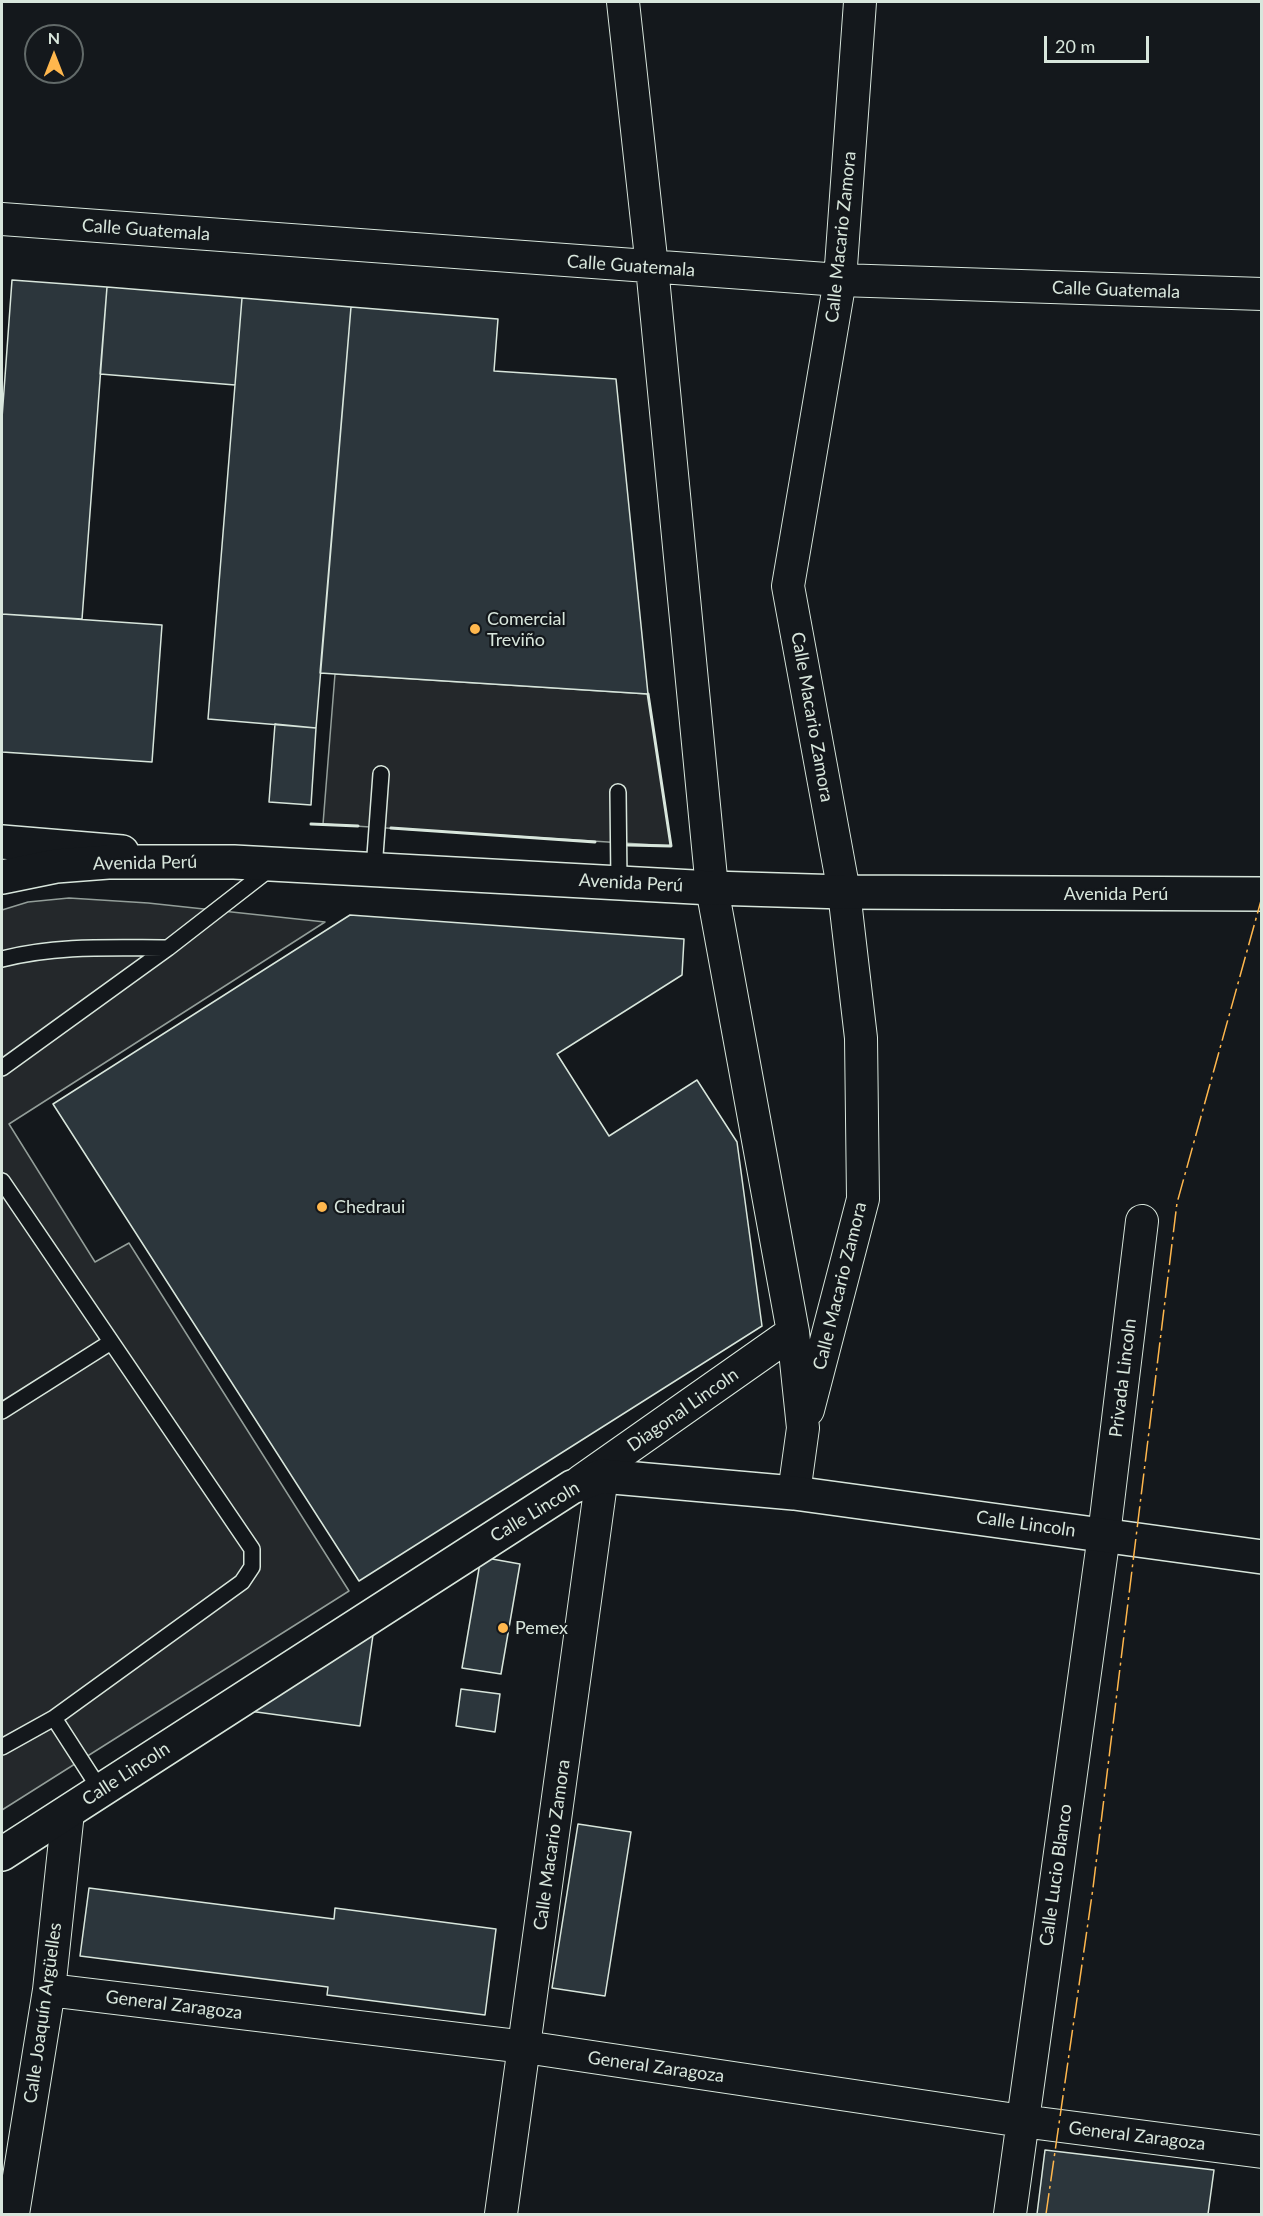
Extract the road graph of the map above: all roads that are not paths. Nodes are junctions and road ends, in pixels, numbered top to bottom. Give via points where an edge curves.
1 (623, 2) edge
2 (860, 2) edge
3 (2, 219) edge
4 (652, 267) junction
5 (840, 280) junction
6 (1262, 294) edge
7 (381, 774) dead end
8 (618, 792) dead end
9 (2, 842) edge
10 (276, 864) junction
11 (374, 869) junction
12 (2, 877) edge
13 (619, 882) junction
14 (712, 888) junction
15 (844, 892) junction
16 (1262, 894) edge
17 (168, 948) junction
18 (2, 959) edge
19 (2, 1068) edge
20 (2, 1180) edge
21 (1142, 1221) dead end
22 (793, 1332) junction
23 (111, 1342) junction
24 (2, 1411) edge
25 (803, 1428) junction
26 (587, 1481) junction
27 (794, 1493) junction
28 (1104, 1535) junction
29 (1262, 1557) edge
30 (54, 1718) junction
31 (2, 1747) edge
32 (101, 1791) junction
33 (68, 1812) junction
34 (2, 1854) edge
35 (49, 1990) junction
36 (525, 2047) junction
37 (1022, 2121) junction
38 (1262, 2152) edge
39 (13, 2214) edge
40 (501, 2214) edge
41 (1010, 2214) edge

1 - 4 street, Calle Macario Zamora
2 - 5 street, Calle Macario Zamora
3 - 4 street, Calle Guatemala
4 - 5 street, Calle Guatemala
4 - 14 street, Calle Macario Zamora
5 - 6 street, Calle Guatemala
5 - 15 street, Calle Macario Zamora via 788,586
7 - 11 lane
8 - 13 lane
9 - 10 main road
10 - 11 main road, Avenida Perú
10 - 12 main road, Avenida Perú via 108,862 56,866
10 - 17 lane
11 - 13 main road, Avenida Perú
13 - 14 main road, Avenida Perú
14 - 15 main road, Avenida Perú
14 - 22 street, Calle Macario Zamora
15 - 16 main road, Avenida Perú
15 - 25 street, Calle Macario Zamora via 861,1038 863,1199
17 - 18 lane via 73,948 34,951
17 - 19 lane
20 - 23 lane
21 - 28 street, Privada Lincoln
22 - 25 street, Calle Macario Zamora
22 - 26 street, Diagonal Lincoln
23 - 24 lane
23 - 30 lane via 252,1549 252,1566 242,1582
25 - 27 street, Calle Macario Zamora
26 - 27 main road, Calle Lincoln
26 - 32 main road, Calle Lincoln
26 - 36 street, Calle Macario Zamora
27 - 28 main road, Calle Lincoln
28 - 29 main road, Calle Lincoln
28 - 37 street, Calle Lucio Blanco
30 - 31 lane
30 - 32 lane
32 - 33 main road, Calle Lincoln
33 - 34 main road, Calle Lincoln
33 - 35 street, Calle Joaquín Argüelles
35 - 36 street, General Zaragoza
35 - 39 street, Calle Joaquín Argüelles
36 - 37 street, General Zaragoza
36 - 40 street, Calle Macario Zamora
37 - 38 street, General Zaragoza
37 - 41 street, Calle Lucio Blanco

